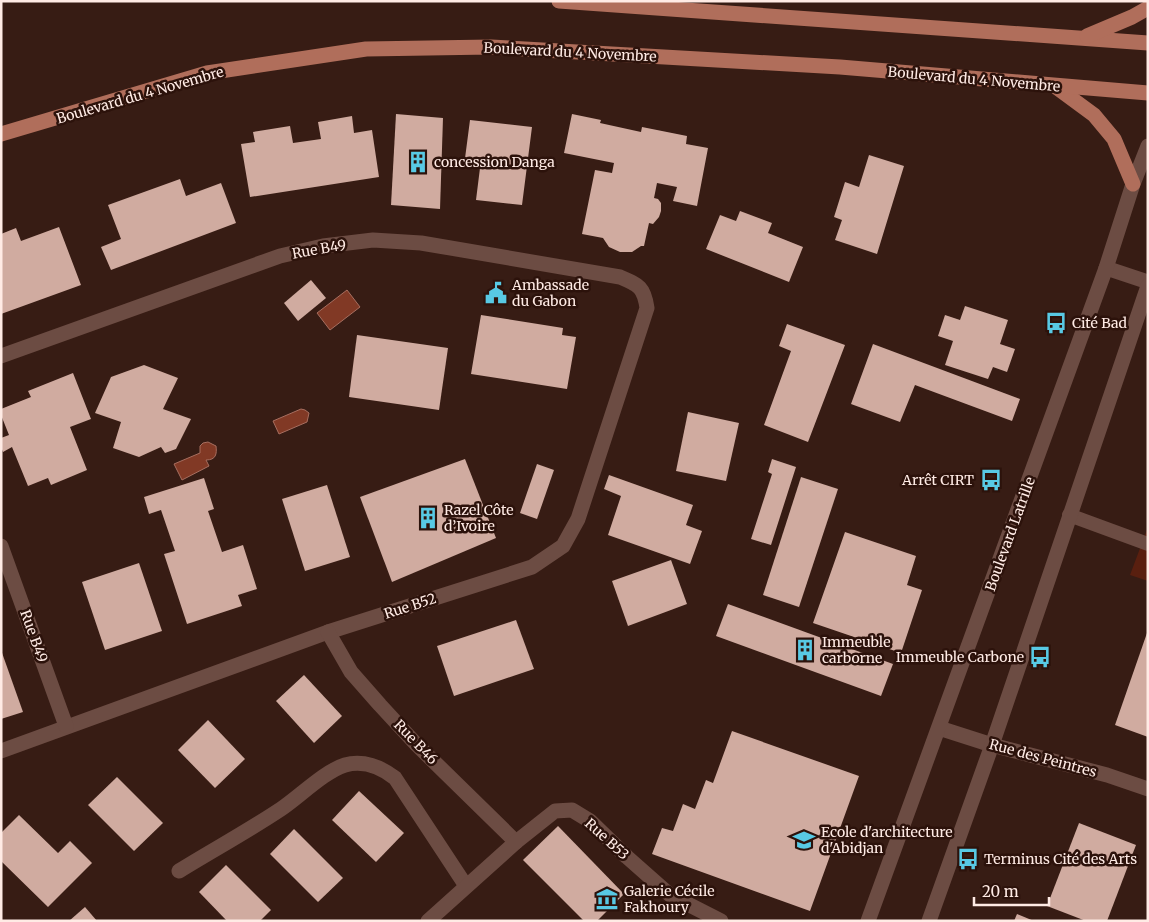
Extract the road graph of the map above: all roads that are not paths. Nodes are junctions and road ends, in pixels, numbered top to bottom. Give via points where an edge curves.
1 (559, 1) edge
2 (1148, 8) edge
3 (1084, 38) junction
4 (1148, 43) edge
5 (1055, 86) junction
6 (1148, 93) edge
7 (1, 134) edge
8 (1148, 146) edge
9 (1133, 184) junction
10 (1106, 268) junction
11 (1148, 282) edge
12 (1148, 286) edge
13 (645, 294) joint
14 (1, 356) edge
15 (1069, 515) junction
16 (1148, 544) edge
17 (1, 546) edge
18 (328, 632) junction
19 (66, 726) junction
20 (939, 728) junction
21 (992, 745) junction
22 (1, 751) edge
23 (1148, 789) edge
24 (516, 842) junction
25 (179, 871) dead end
26 (466, 886) junction
27 (428, 921) edge
28 (721, 921) edge
29 (868, 921) edge
30 (929, 921) edge

1 - 3 main road
2 - 3 main road
3 - 4 main road
5 - 6 main road, Boulevard du 4 Novembre
5 - 7 main road, Boulevard du 4 Novembre via 840,67 501,48 366,49 207,73
5 - 9 main road via 1094,115 1114,139
8 - 9 street, Boulevard Latrille
9 - 10 street, Boulevard Latrille
10 - 11 street
10 - 20 street, Boulevard Latrille
12 - 15 street
13 - 14 street, Rue B49 via 637,284 620,277 421,243 373,240 323,246 280,256
13 - 18 street, Rue B52 via 647,308 639,336 578,518 563,546 532,567
15 - 16 lane
15 - 21 street
17 - 19 street, Rue B49
18 - 19 street, Rue B52
18 - 24 street, Rue B46 via 351,672 380,705
19 - 22 street, Rue B52
20 - 21 street, Rue des Peintres
20 - 29 street, Boulevard Latrille
21 - 23 street, Rue des Peintres
21 - 30 street
24 - 26 street, Rue B53
24 - 28 street, Rue B53 via 555,811 572,810 590,821 670,895
25 - 26 street via 281,809 333,771 357,763 385,770 395,778
26 - 27 street, Rue B53

